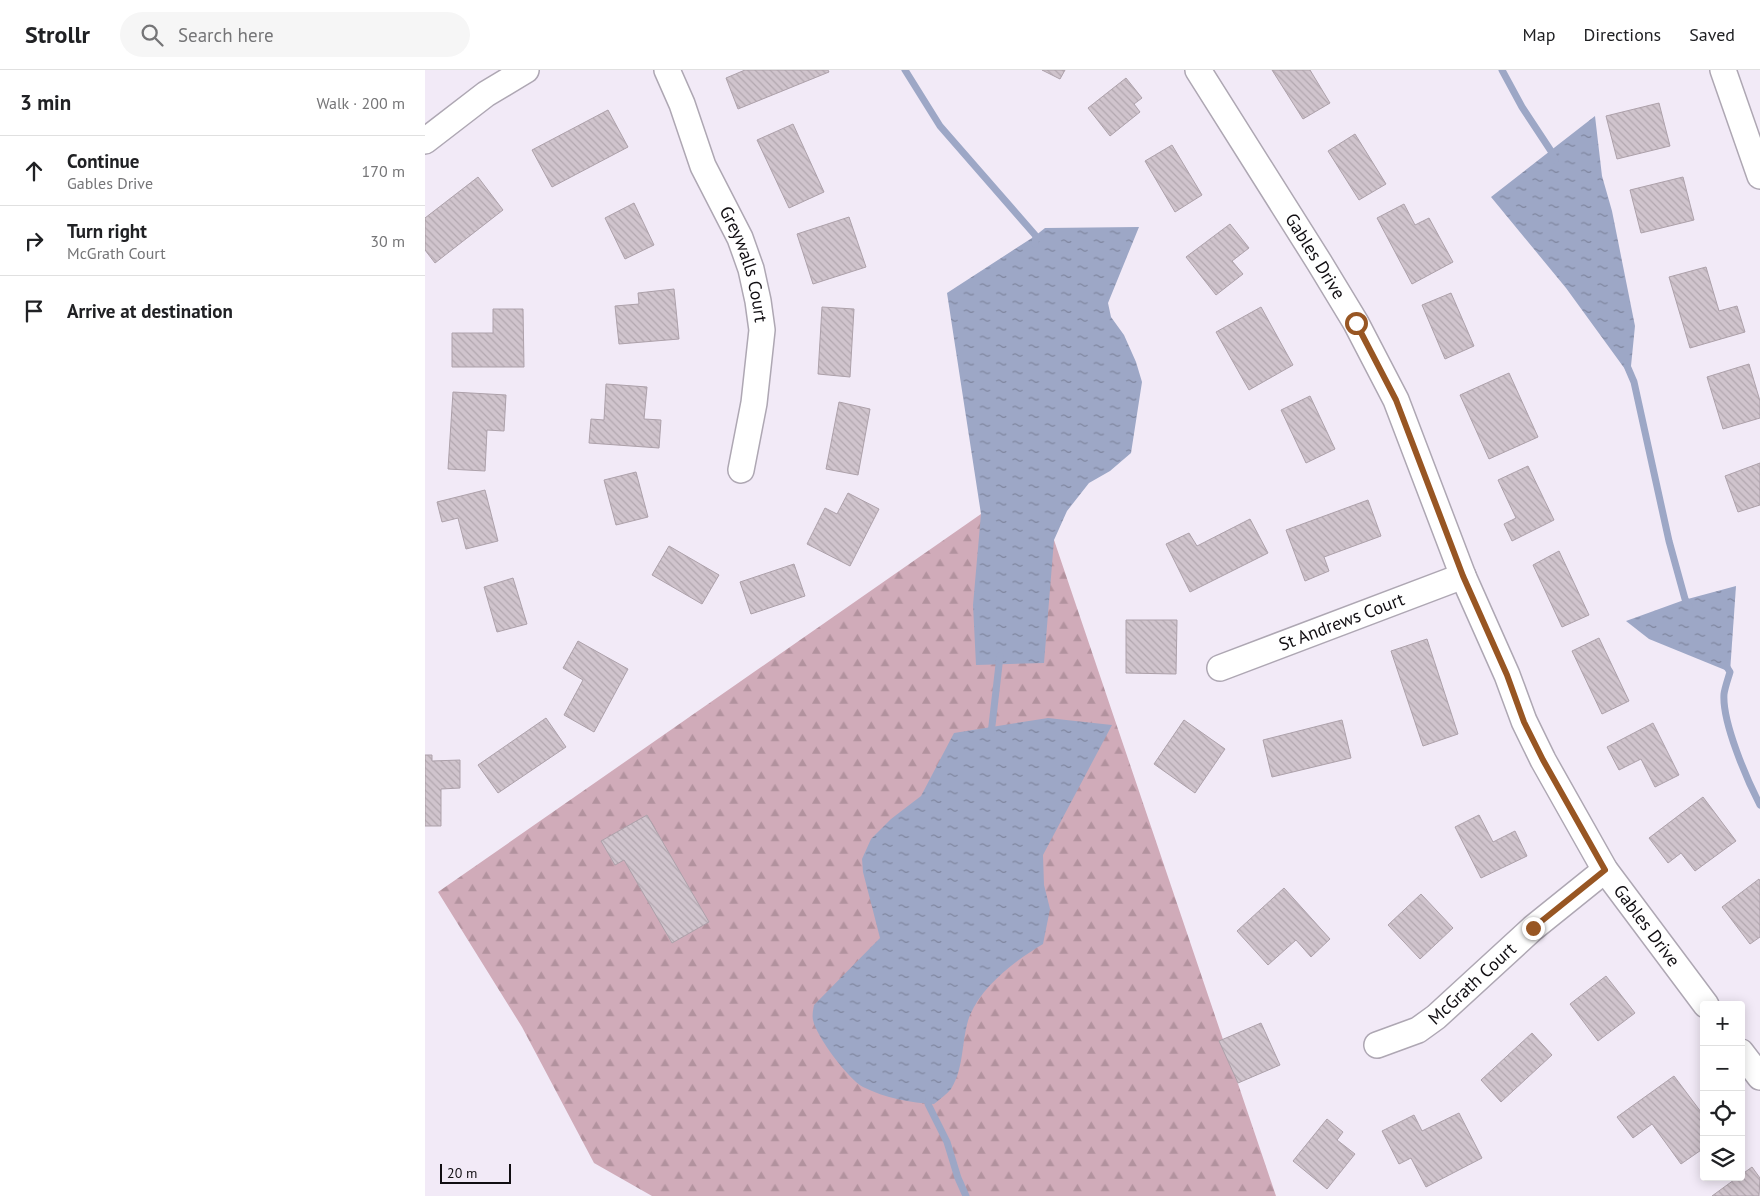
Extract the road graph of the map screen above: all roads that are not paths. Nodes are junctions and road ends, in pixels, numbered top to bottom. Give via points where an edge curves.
1 (526, 70) edge
2 (667, 70) edge
3 (1198, 70) edge
4 (1723, 70) edge
5 (425, 141) edge
6 (1759, 168) edge
7 (741, 470) dead end
8 (1463, 576) junction
9 (1221, 668) dead end
10 (1605, 870) junction
11 (1703, 1001) edge
12 (1377, 1045) dead end
13 (1745, 1057) edge
14 (1760, 1077) edge

1 - 5 street via 486,94
2 - 7 street, Greywalls Court via 703,166 740,238 758,301 762,330 754,402
3 - 8 street, Gables Drive via 1356,323 1396,400
4 - 6 street
8 - 9 street, St Andrews Court
8 - 10 street, Gables Drive via 1535,745
10 - 11 street, Gables Drive
10 - 12 street, McGrath Court via 1533,928 1436,1017 1418,1030
13 - 14 street

